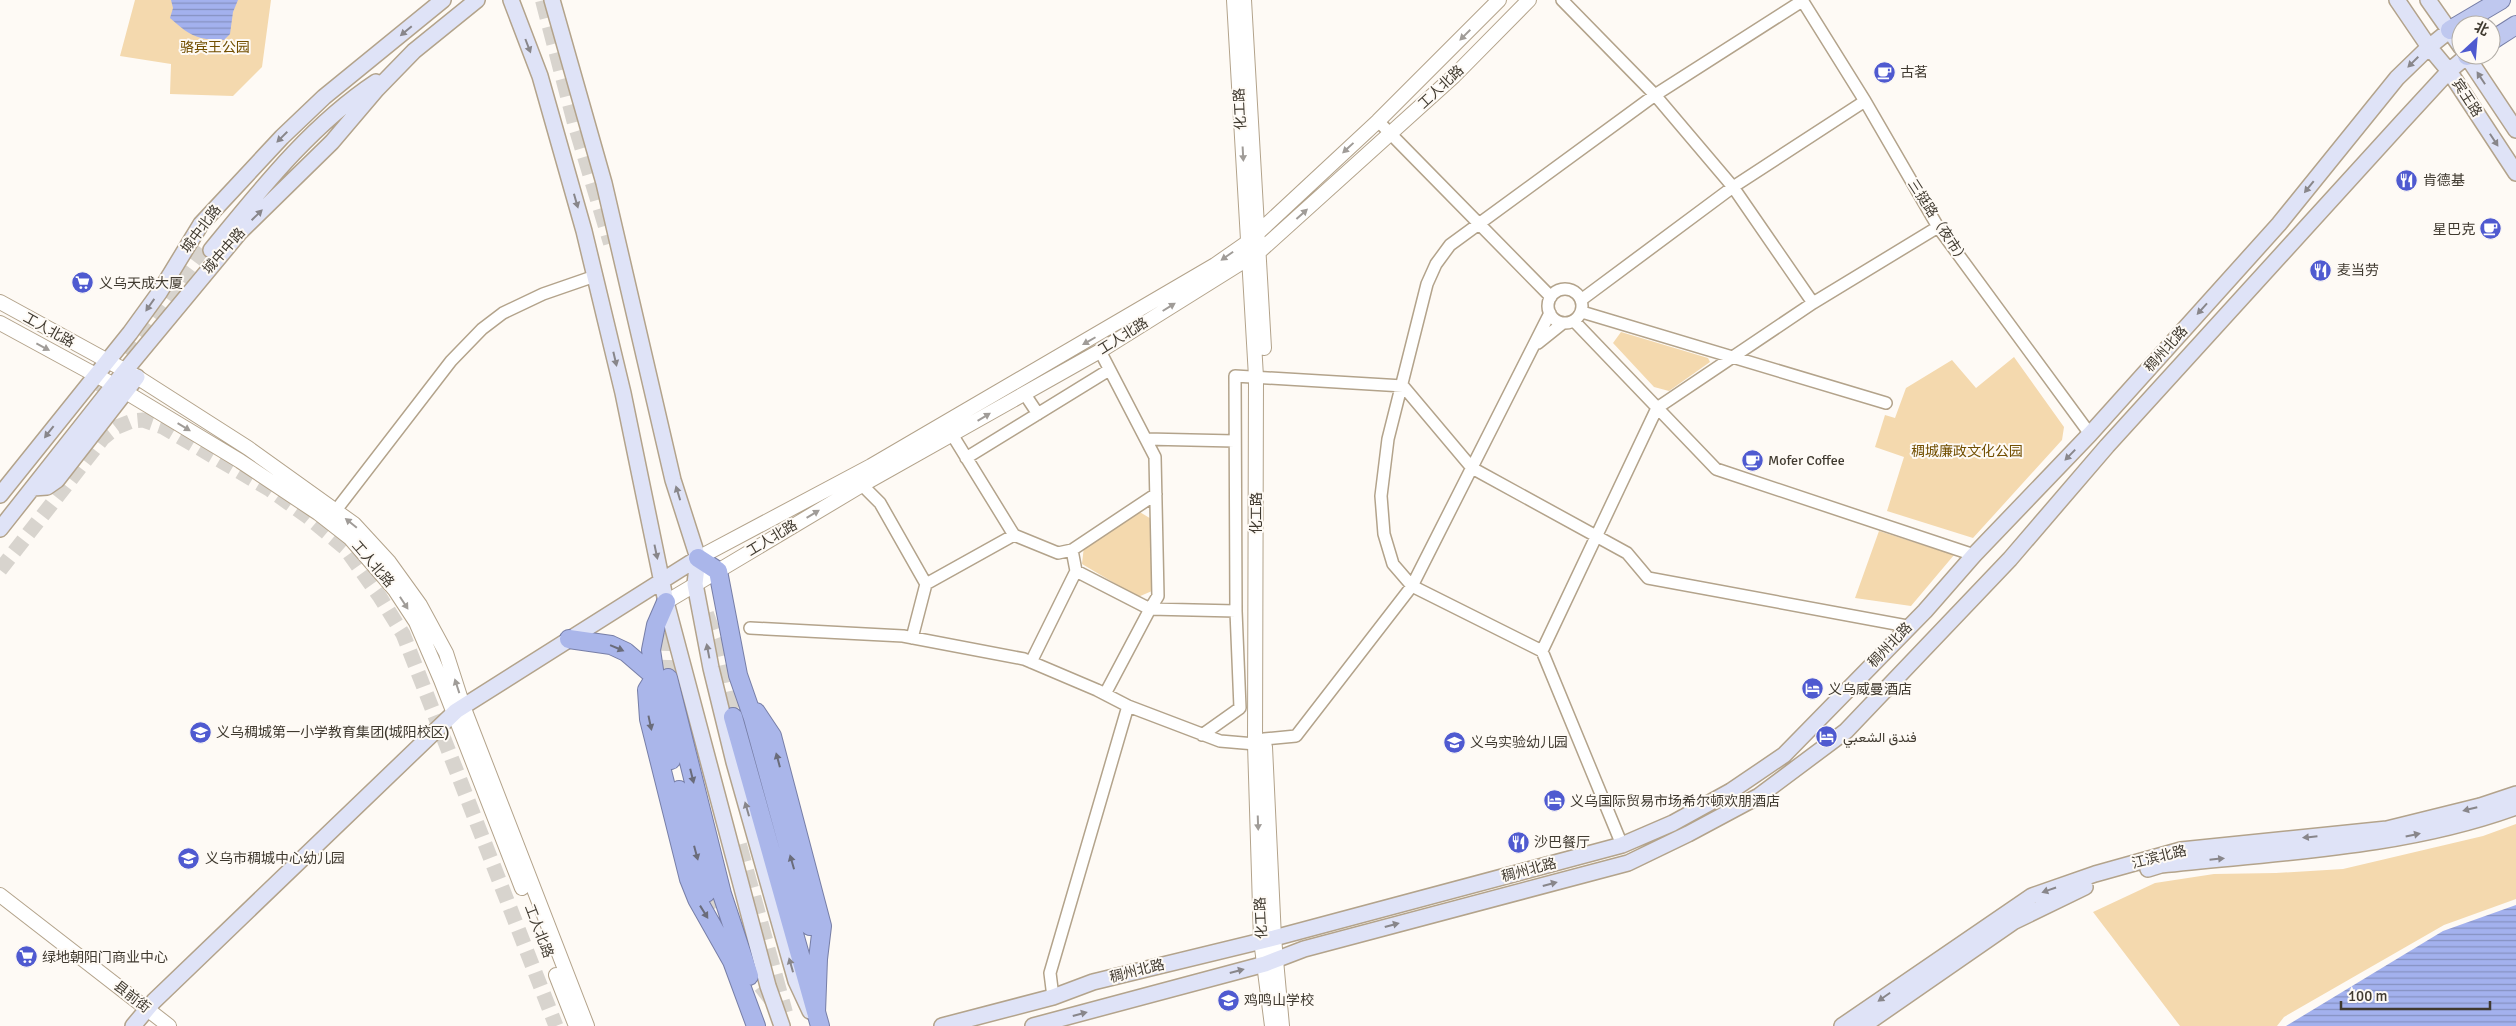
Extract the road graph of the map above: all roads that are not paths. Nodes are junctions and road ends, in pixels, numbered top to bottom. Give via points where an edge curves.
1 (443, 0) edge
2 (477, 0) edge
3 (511, 0) edge
4 (552, 0) edge
5 (1234, 0) edge
6 (1244, 0) edge
7 (1499, 0) edge
8 (1529, 0) edge
9 (1562, 0) edge
10 (2397, 0) edge
11 (2428, 0) edge
12 (2501, 0) edge
13 (1802, 1) edge
14 (2516, 25) edge
15 (2450, 30) junction
16 (2501, 35) edge
17 (2429, 47) junction
18 (374, 58) junction
19 (2455, 65) edge
20 (2474, 65) edge
21 (399, 66) junction
22 (2449, 71) junction
23 (1655, 95) junction
24 (1865, 101) junction
25 (1378, 121) junction
26 (2516, 130) edge
27 (1391, 134) junction
28 (2516, 173) edge
29 (1733, 187) junction
30 (1478, 224) junction
31 (1938, 228) junction
32 (1259, 231) junction
33 (1248, 242) junction
34 (1255, 254) junction
35 (595, 276) junction
36 (1551, 297) junction
37 (1581, 300) junction
38 (0, 302) edge
39 (1813, 304) junction
40 (1582, 312) junction
41 (1550, 314) junction
42 (1568, 322) junction
43 (0, 323) edge
44 (1534, 346) junction
45 (1100, 351) junction
46 (1734, 356) junction
47 (106, 362) junction
48 (1109, 370) junction
49 (130, 374) junction
50 (96, 375) junction
51 (1261, 377) junction
52 (1403, 386) junction
53 (120, 388) junction
54 (1024, 393) junction
55 (1886, 403) dead end
56 (1657, 408) junction
57 (1038, 414) junction
58 (2090, 434) junction
59 (953, 436) junction
60 (1146, 439) junction
61 (1235, 441) junction
62 (966, 458) junction
63 (1472, 468) junction
64 (862, 485) junction
65 (1156, 494) junction
66 (0, 495) edge
67 (331, 515) junction
68 (0, 529) edge
69 (1014, 535) junction
70 (1597, 535) junction
71 (1072, 550) junction
72 (1974, 555) junction
73 (698, 558) junction
74 (718, 571) junction
75 (1076, 571) junction
76 (662, 581) junction
77 (695, 584) junction
78 (926, 584) junction
79 (1412, 586) junction
80 (666, 602) junction
81 (1150, 609) junction
82 (1236, 611) junction
83 (1907, 626) junction
84 (750, 628) dead end
85 (912, 638) junction
86 (569, 639) junction
87 (1542, 651) junction
88 (1030, 662) junction
89 (662, 677) junction
90 (1105, 694) junction
91 (747, 702) junction
92 (1128, 706) junction
93 (459, 710) junction
94 (733, 717) tunnel mouth
95 (1202, 734) junction
96 (1260, 742) junction
97 (2516, 794) edge
98 (2516, 807) edge
99 (1622, 845) junction
100 (706, 893) tunnel mouth
101 (0, 895) edge
102 (810, 926) dead end
103 (1267, 939) junction
104 (1271, 961) junction
105 (1053, 997) junction
106 (147, 1009) junction
107 (818, 1021) edge
108 (133, 1026) edge
109 (169, 1026) edge
110 (576, 1026) edge
111 (586, 1026) edge
112 (756, 1026) edge
113 (767, 1026) edge
114 (782, 1026) edge
115 (942, 1026) edge
116 (1033, 1026) edge
117 (1272, 1026) edge
118 (1282, 1026) edge
119 (1842, 1026) edge
120 (1862, 1026) edge

1 -> 18 main road, 城中北路
2 - 21 main road, 城中中路
3 -> 35 main road via 540,76
73 -> 4 main road via 673,480 604,183
5 -> 33 street, 化工路
6 - 32 street, 化工路
7 -> 25 street, 工人北路
8 - 27 street, 工人北路
9 - 23 street
10 - 17 main road, 宾王路
11 - 15 main road, 宾王路
12 - 15 main road, 稠州北路
13 - 23 street
13 - 24 street, 三挺路（夜市）
14 - 16 main road
15 - 17 main road, 稠州北路
17 - 22 main road, 宾王路
17 -> 58 main road, 稠州北路 via 2397,78 2279,224
18 - 21 main road via 245,195 208,248 295,151 358,94
18 -> 47 main road, 城中北路 via 324,97 282,137 201,224 158,293
19 - 22 main road, 稠州北路
26 -> 20 main road, 宾王路
49 -> 21 main road, 城中中路 via 240,232 332,142
22 -> 28 main road, 宾王路
104 -> 22 main road, 稠州北路 via 1628,863 1759,796 1846,731 2010,559 2114,439
23 - 29 street
23 - 30 street
24 - 29 street
24 - 31 street, 三挺路（夜市）
25 - 27 street
25 -> 32 street, 工人北路
27 - 30 street
34 -> 27 street, 工人北路
29 - 37 street
29 - 39 street
30 - 36 street
30 - 52 street via 1450,245 1436,264 1427,284
31 - 39 street
31 - 58 street, 三挺路（夜市）
32 - 33 street, 工人北路
32 - 34 street, 化工路
33 - 34 street, 化工路
33 -> 73 street, 工人北路 via 1072,351 871,466
45 -> 34 street, 工人北路
34 - 51 street, 化工路
35 - 67 street via 543,294 503,313 482,329 451,360
35 -> 76 main road
36 - 37 street via 1558,290 1569,290
36 - 41 street via 1548,302
37 - 40 street
38 - 47 street, 工人北路
39 - 46 street
40 - 42 street
40 - 46 street
41 - 42 street
41 - 44 street
42 - 44 street
42 - 56 street
43 -> 50 street, 工人北路
44 - 63 street
45 - 48 street
45 - 54 street, 工人北路
46 - 55 street
46 - 56 street
47 - 49 street, 工人北路
47 - 50 main road, 城中北路
48 - 57 street
48 - 60 street
49 - 53 main road, 城中中路
49 - 67 street, 工人北路 via 248,448
50 - 53 street, 工人北路
50 -> 66 main road, 城中北路
51 - 52 street
51 - 61 street via 1235,376
51 - 96 street, 化工路
52 - 63 street
52 - 79 street via 1388,439 1381,496 1384,534 1393,564
53 -> 67 street, 工人北路
53 - 68 main road, 城中中路
54 - 57 street
59 -> 54 street, 工人北路
56 - 70 street
56 - 72 street via 1716,469
57 - 62 street
58 -> 72 main road, 稠州北路
59 - 62 street
59 - 64 street, 工人北路
60 - 61 street
60 - 65 street via 1155,457
61 - 82 street
62 - 69 street
63 - 70 street
63 - 79 street
74 -> 64 street, 工人北路
64 - 78 street via 880,503
65 - 71 street
65 - 81 street via 1158,596
67 - 93 street, 工人北路 via 396,590 416,622
69 - 71 street via 1058,553
69 - 78 street
70 - 83 street via 1627,553 1648,578
70 - 87 street
71 - 75 street
72 - 83 main road, 稠州北路 via 1925,611
73 - 74 highway
73 - 76 main road
73 - 77 main road
74 - 77 street, 工人北路
74 - 91 highway via 738,675
75 - 81 street
75 - 88 street
76 - 80 main road
76 - 86 main road
77 - 80 street, 工人北路
107 -> 77 main road via 796,981 734,762
78 - 85 street
79 - 87 street
79 - 96 street via 1296,736
80 - 89 highway via 651,650
80 - 114 main road via 768,986
81 - 82 street
81 - 90 street
82 - 95 street via 1240,708
83 - 99 main road, 稠州北路 via 1784,755 1731,791 1673,823
84 - 85 street
85 - 88 street
86 -> 89 highway via 611,645
86 - 93 main road
87 - 99 street
88 - 90 street
89 -> 100 highway via 670,756
89 -> 112 highway via 647,690 649,719 689,879 697,900 732,960
89 -> 113 highway via 722,894
90 - 92 street
102 -> 91 highway
107 -> 91 highway via 818,959 822,926 772,736
92 - 95 street
92 - 105 street via 1050,972
93 - 106 main road
93 - 110 street, 工人北路
93 - 111 street
94 - 107 highway
95 - 96 street via 1220,741
96 - 103 street, 化工路
97 -> 119 main road, 江滨北路 via 2387,829 2181,850 2095,874 2032,896
120 -> 98 main road, 江滨北路 via 2013,922 2082,888 2161,865 2381,841 2478,821
99 - 103 main road, 稠州北路
101 - 106 street, 县前街
103 - 104 street, 化工路
103 - 105 main road, 稠州北路 via 1093,982
116 -> 104 main road, 稠州北路
104 - 117 street, 化工路
104 - 118 street, 化工路
105 - 115 main road, 稠州北路
106 - 108 main road
106 - 109 street, 县前街

